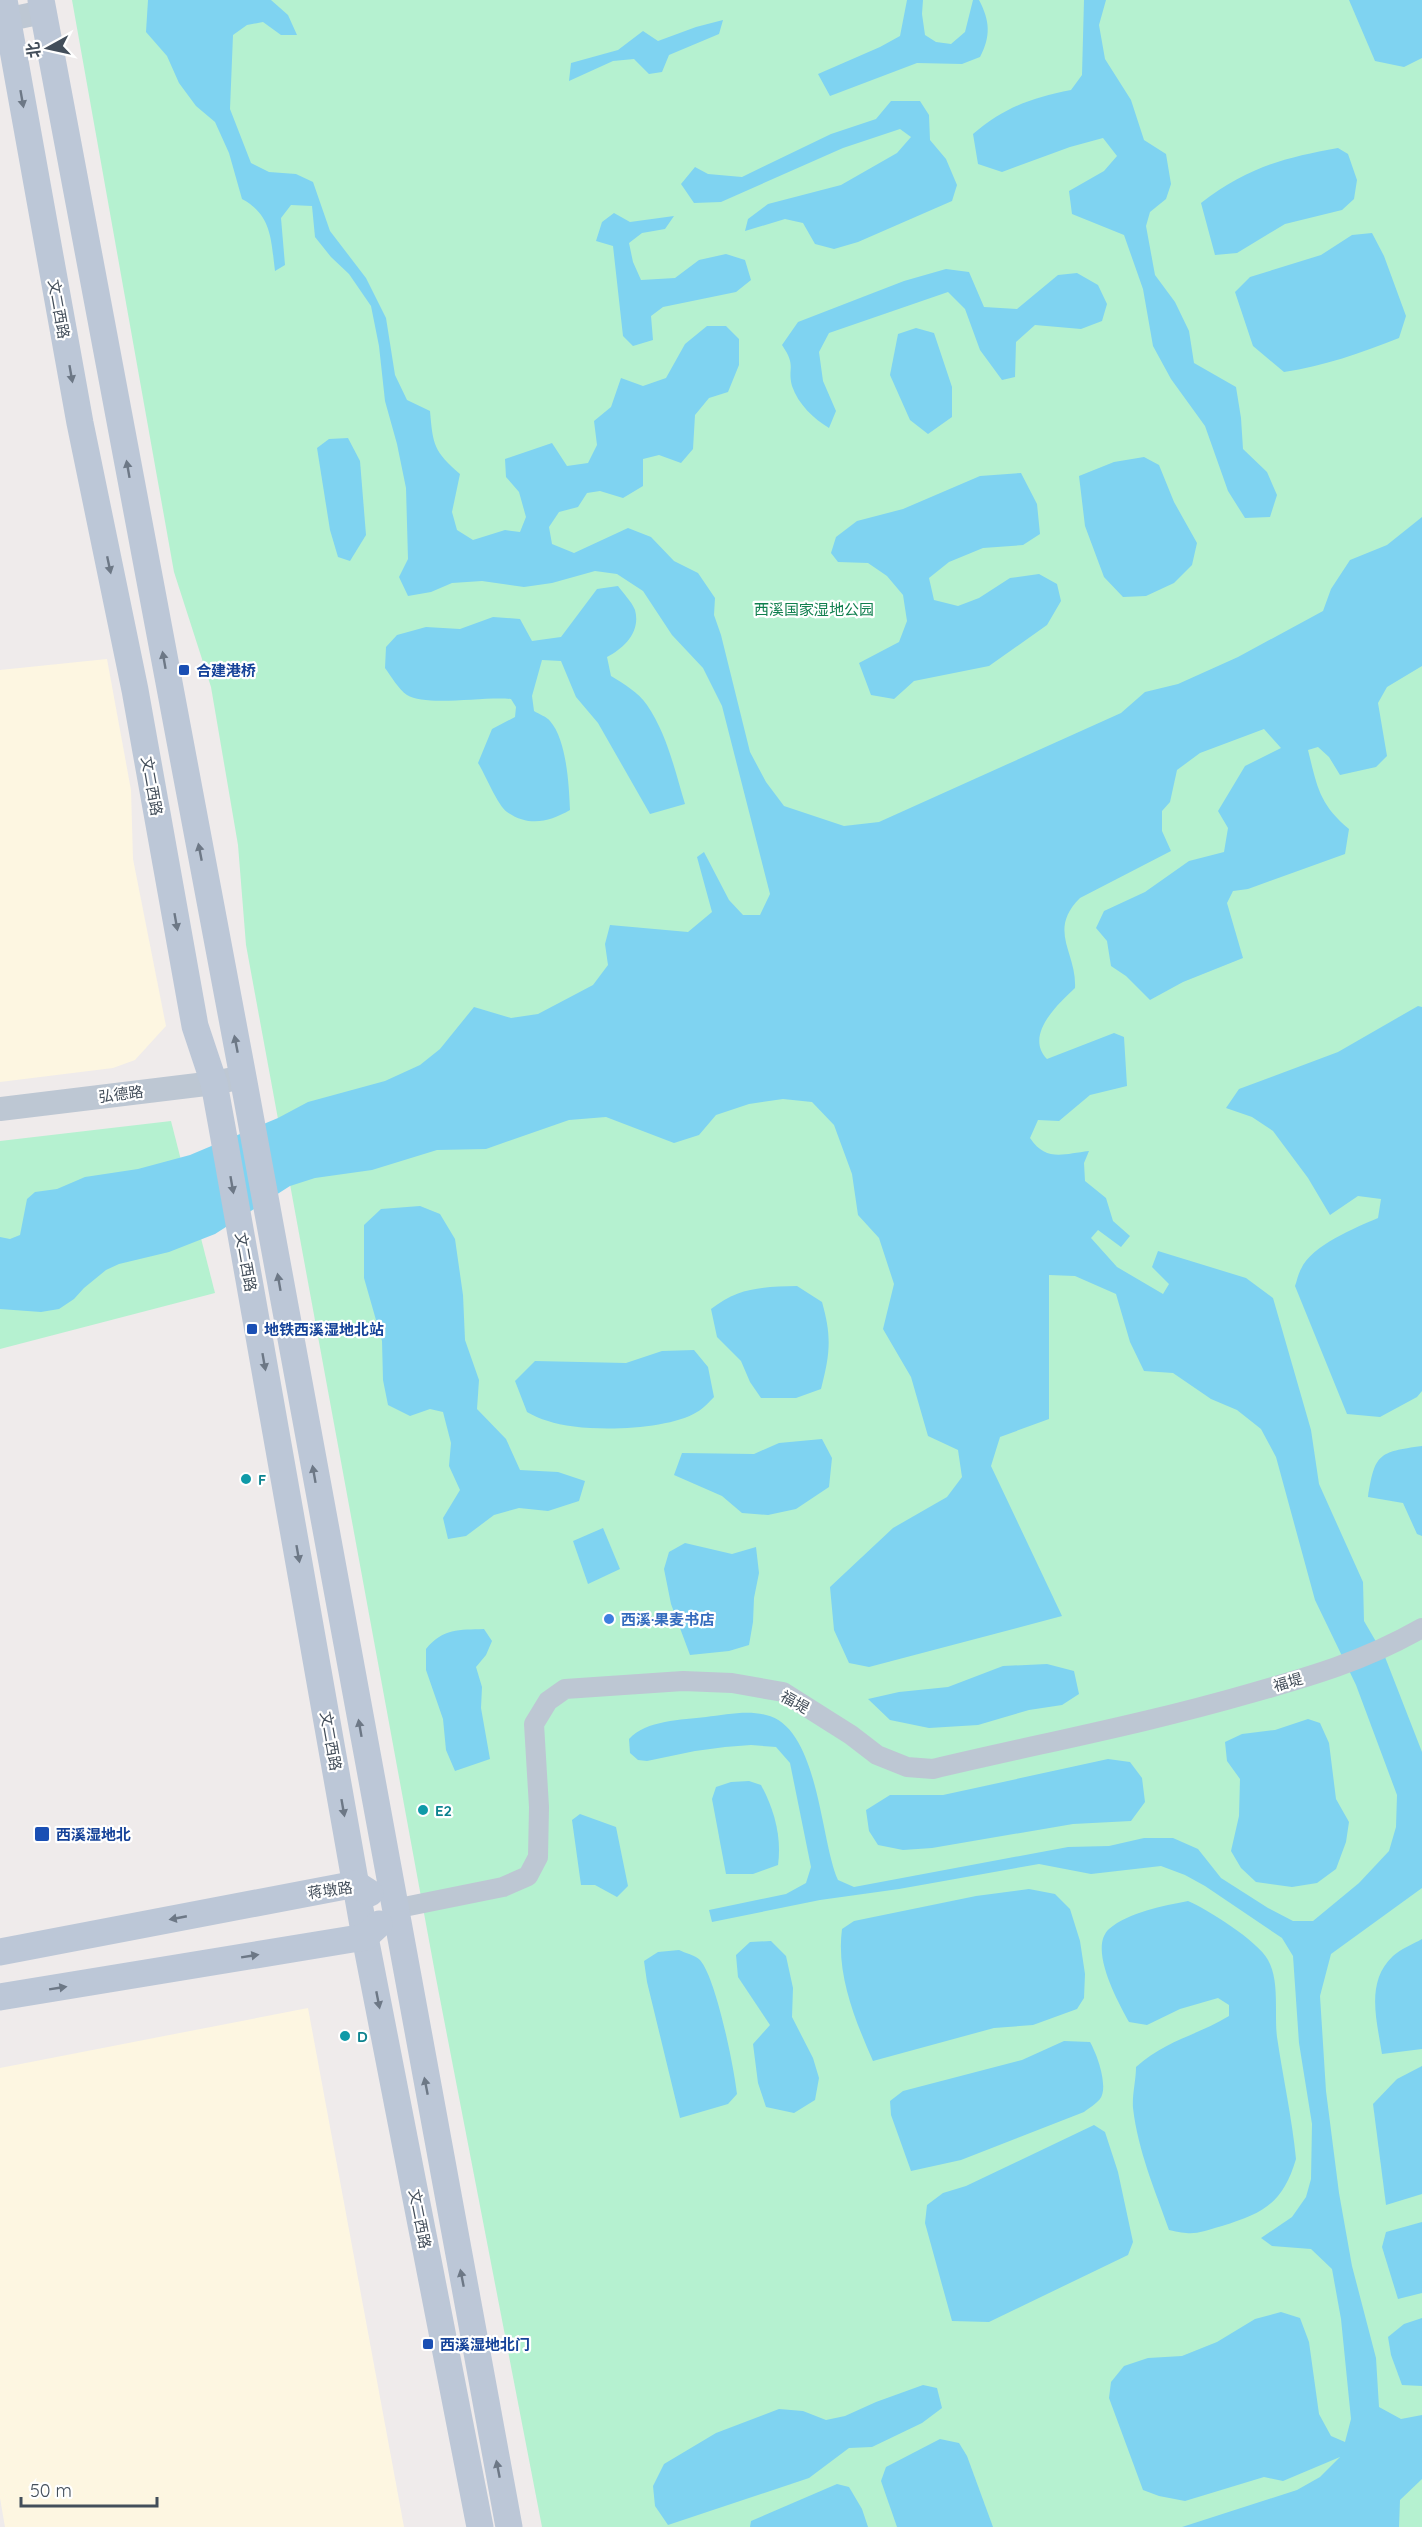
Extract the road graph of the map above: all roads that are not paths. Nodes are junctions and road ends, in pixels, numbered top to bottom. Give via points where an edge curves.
1 (42, 6) edge
2 (4, 14) edge
3 (243, 1077) junction
4 (214, 1083) junction
5 (0, 1109) edge
6 (1422, 1628) edge
7 (356, 1884) junction
8 (394, 1909) junction
9 (365, 1936) junction
10 (0, 1952) edge
11 (0, 1997) edge
12 (480, 2527) edge
13 (508, 2527) edge

1 - 2 street
3 -> 1 main road, 文二西路
2 -> 4 main road, 文二西路 via 80,423 135,690 195,1026
3 - 4 street, 弘德路
8 -> 3 main road, 文二西路
4 - 5 street, 弘德路
4 -> 7 main road, 文二西路
6 - 8 street, 福堤 via 1339,1668 1170,1716 933,1769 907,1767 877,1755 783,1692 732,1683 682,1682 565,1689 548,1701 534,1724 539,1807 537,1857 528,1876 503,1887
7 - 8 main road, 蒋墩路
7 - 9 main road, 文二西路
7 -> 10 main road, 蒋墩路
8 - 9 main road
13 -> 8 main road, 文二西路
11 -> 9 main road
9 -> 12 main road, 文二西路

